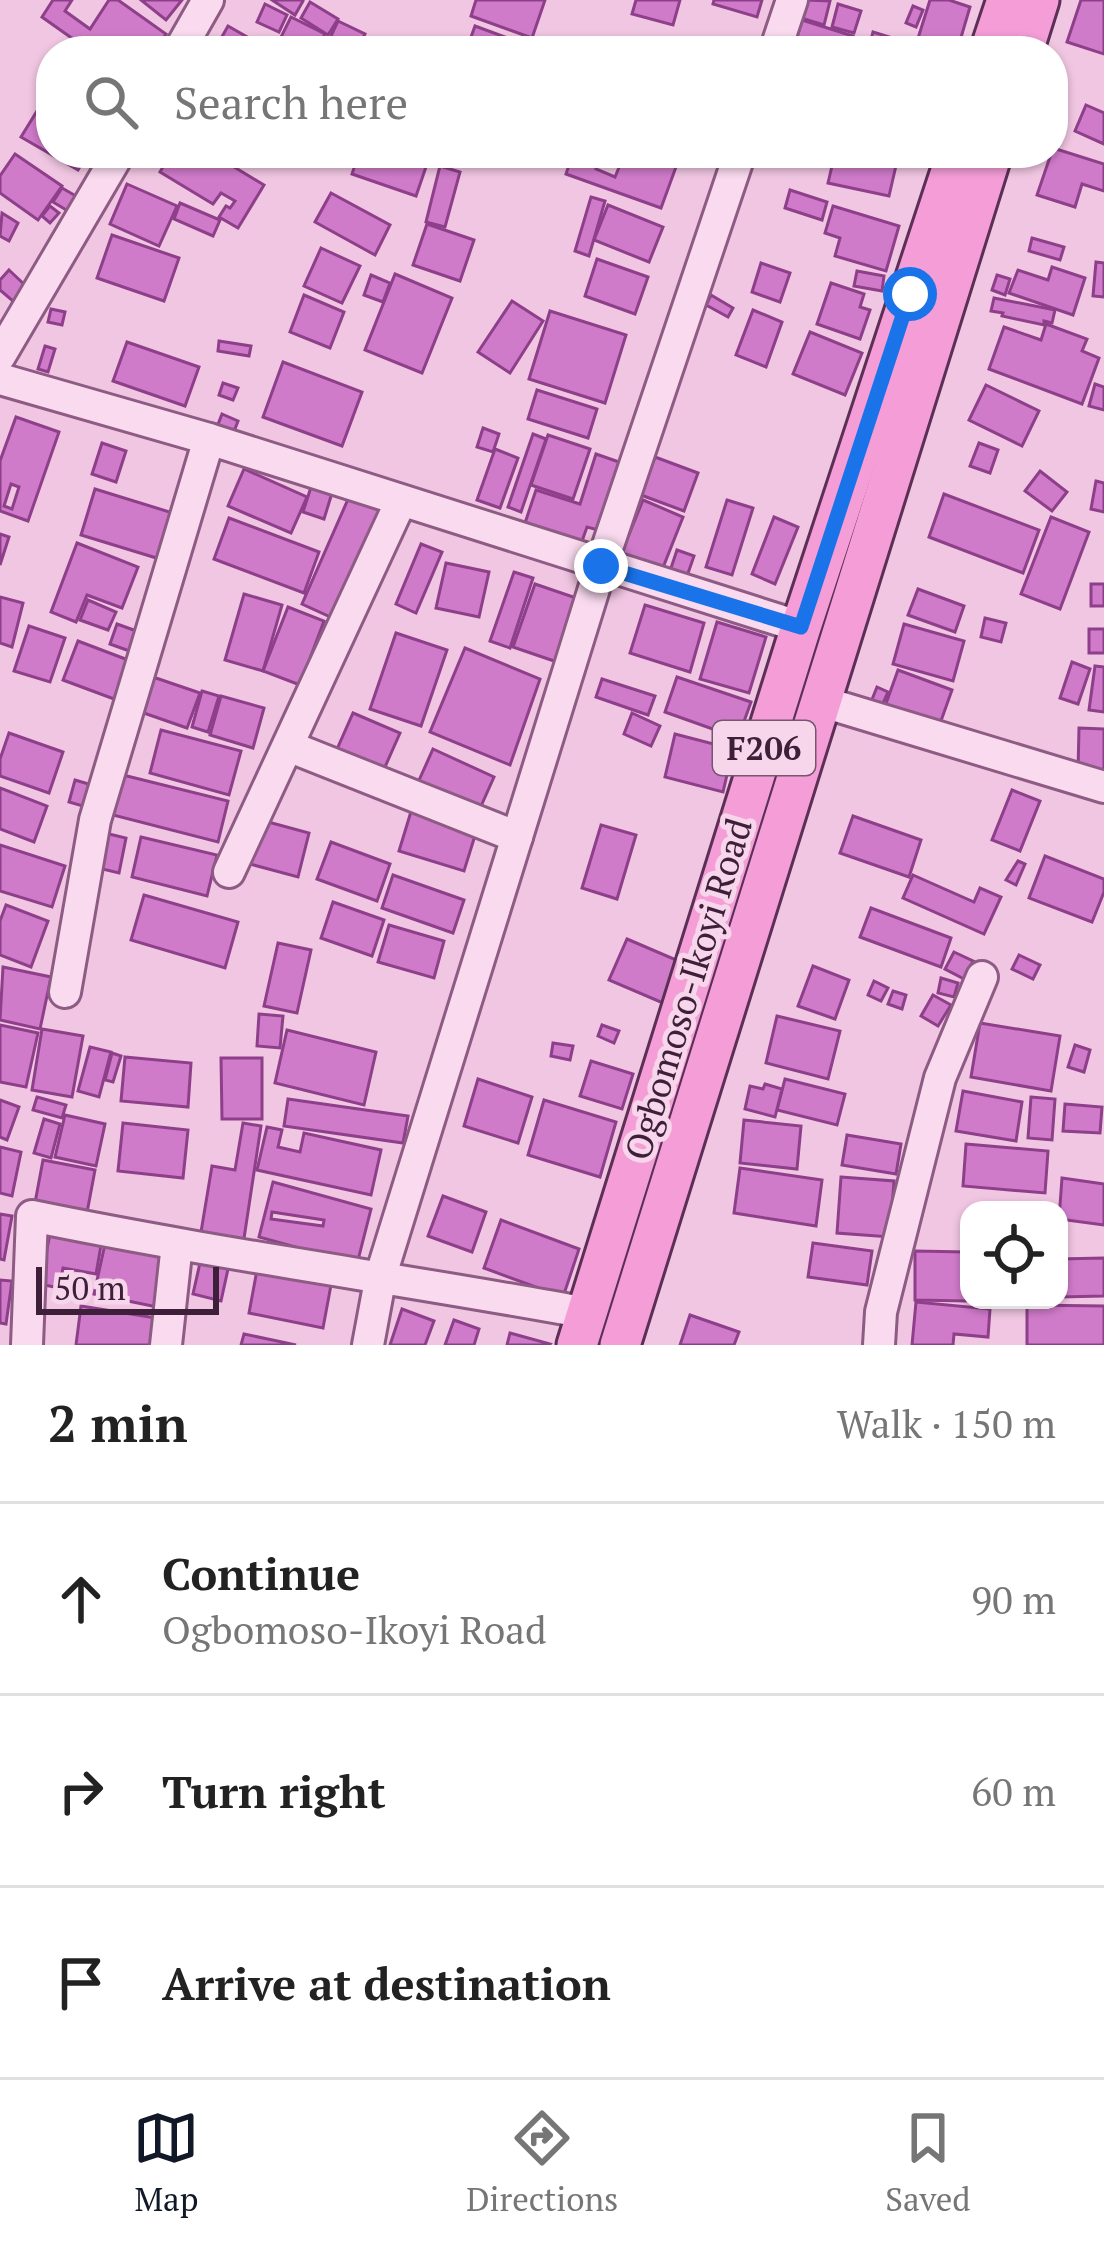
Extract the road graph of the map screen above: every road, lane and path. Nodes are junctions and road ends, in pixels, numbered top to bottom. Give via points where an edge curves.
1 (208, 0) edge
2 (792, 0) edge
3 (1006, 0) edge
4 (1039, 0) edge
5 (187, 36) edge
6 (780, 36) edge
7 (995, 36) edge
8 (1028, 36) edge
9 (110, 168) edge
10 (735, 168) edge
11 (954, 168) edge
12 (985, 168) edge
13 (928, 300) junction
14 (0, 356) edge
15 (0, 379) edge
16 (209, 440) junction
17 (401, 501) junction
18 (601, 566) junction
19 (801, 627) junction
20 (823, 702) junction
21 (288, 746) junction
22 (1104, 788) edge
23 (517, 837) junction
24 (229, 872) dead end
25 (982, 977) dead end
26 (65, 992) dead end
27 (182, 1247) junction
28 (381, 1275) junction
29 (582, 1329) edge
30 (27, 1345) edge
31 (166, 1345) edge
32 (368, 1345) edge
33 (620, 1345) edge
34 (879, 1345) edge

1 - 5 street
2 - 6 street
3 - 7 main road
4 - 8 main road
9 - 14 street
10 - 18 street
11 - 13 main road, Ogbomoso-Ikoyi Road / F206
12 - 13 main road, Ogbomoso-Ikoyi Road / F206
13 - 19 main road, Ogbomoso-Ikoyi Road / F206
13 - 20 main road, Ogbomoso-Ikoyi Road / F206
15 - 16 street
16 - 17 street
16 - 26 street via 95,820
17 - 18 street
17 - 21 street
18 - 19 street
18 - 23 street
19 - 29 main road, Ogbomoso-Ikoyi Road / F206
20 - 22 street
20 - 33 main road, Ogbomoso-Ikoyi Road / F206
21 - 23 street
21 - 24 street
23 - 28 street
25 - 34 street via 940,1078 880,1312
27 - 28 street
27 - 30 street via 32,1216
27 - 31 street
28 - 29 street
28 - 32 street

